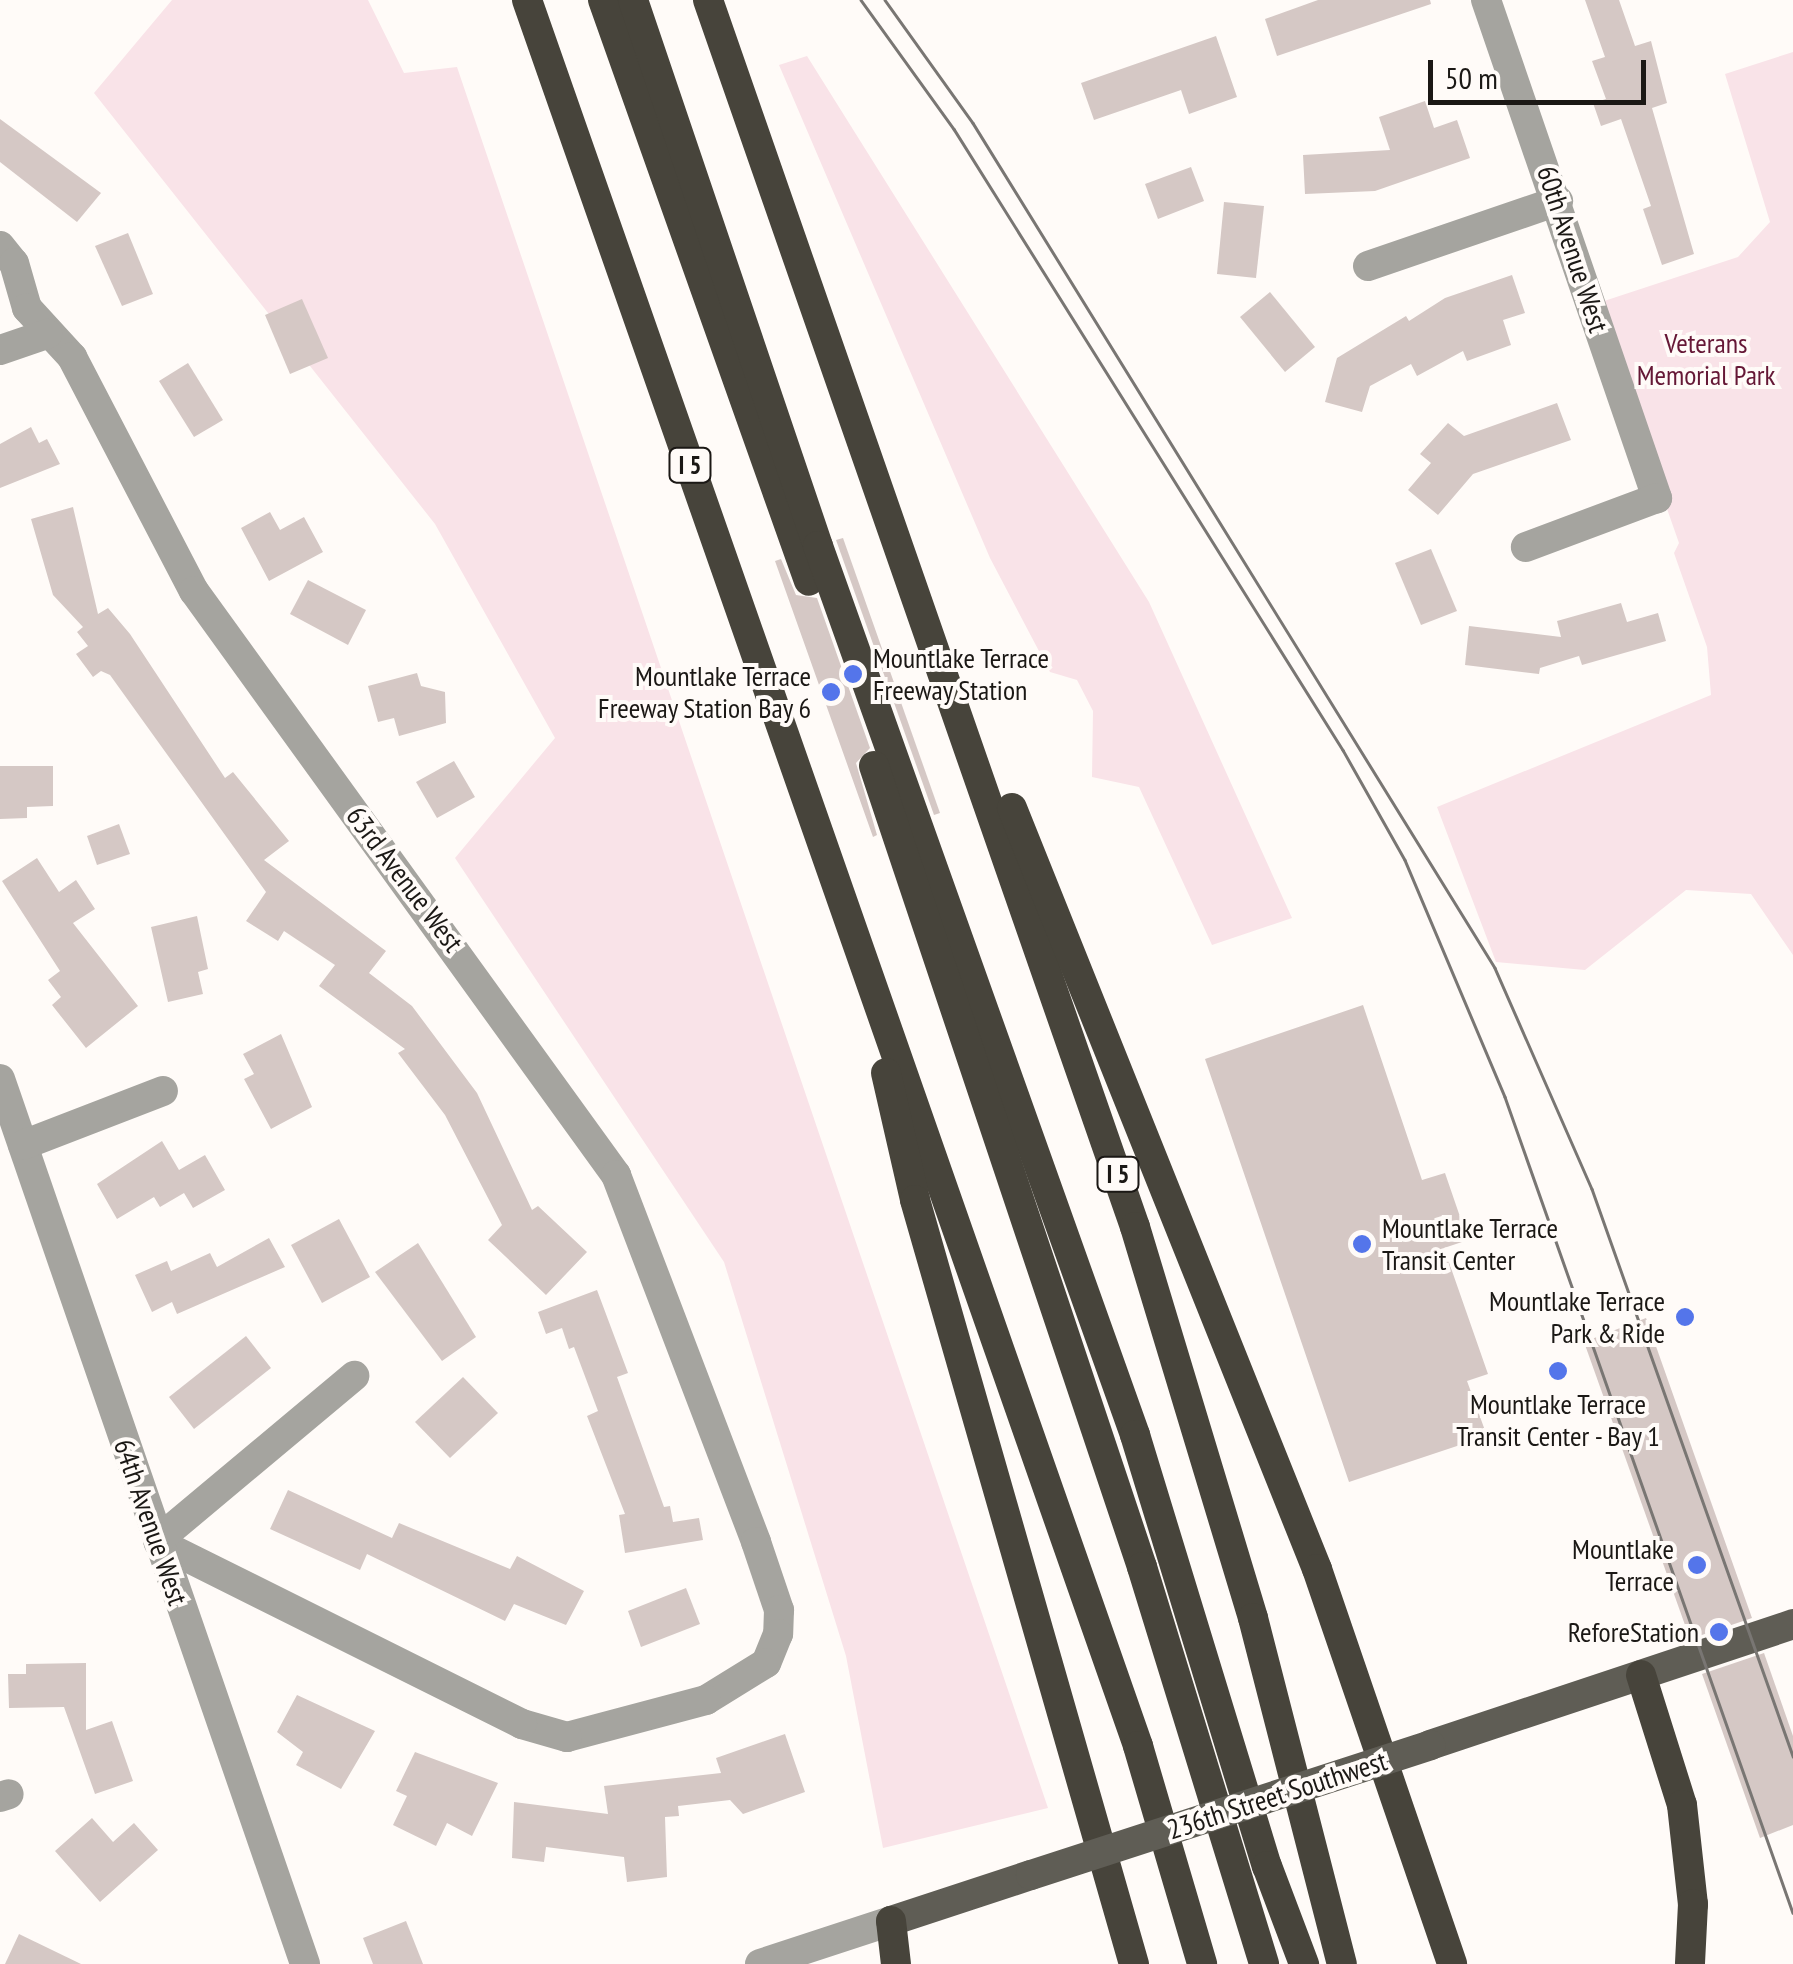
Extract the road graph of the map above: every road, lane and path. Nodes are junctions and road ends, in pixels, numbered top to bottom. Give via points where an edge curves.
1 (526, 0) edge
2 (603, 0) edge
3 (633, 0) edge
4 (708, 0) edge
5 (1486, 0) edge
6 (1558, 201) junction
7 (0, 246) edge
8 (1368, 266) dead end
9 (46, 334) junction
10 (0, 350) edge
11 (848, 398) junction
12 (1526, 547) dead end
13 (853, 929) junction
14 (0, 1079) edge
15 (163, 1092) dead end
16 (23, 1146) junction
17 (354, 1376) dead end
18 (158, 1541) junction
19 (1793, 1624) edge
20 (1641, 1676) junction
21 (891, 1921) junction
22 (305, 1964) edge
23 (760, 1964) edge
24 (896, 1964) edge
25 (1134, 1964) edge
26 (1202, 1964) edge
27 (1264, 1964) edge
28 (1304, 1964) edge
29 (1342, 1964) edge
30 (1452, 1964) edge
31 (1690, 1964) edge

1 - 13 highway, I 5
2 - 27 highway via 889,811 1142,1567
3 - 28 highway via 818,546 1135,1434 1267,1866
4 - 11 highway, I 5
5 - 6 street, 60th Avenue West
6 - 8 street
6 - 12 street, 60th Avenue West via 1657,498
7 - 9 street, 63rd Avenue West
9 - 10 street
9 - 18 street, 63rd Avenue West via 72,357 194,590 616,1175 756,1542 778,1610 778,1634 766,1662 706,1700 567,1737 522,1724
11 - 29 highway, I 5 via 1135,1226 1248,1600
11 - 30 highway via 1318,1569
13 - 25 highway via 915,1200
13 - 26 highway, I 5 via 1138,1746
14 - 16 street, 64th Avenue West
15 - 16 street
16 - 18 street, 64th Avenue West
17 - 18 street
18 - 22 street, 64th Avenue West
19 - 20 main road, 236th Street Southwest
20 - 21 main road, 236th Street Southwest, bridge
20 - 31 highway via 1682,1804
21 - 23 street, 236th Street Southwest
21 - 24 highway

